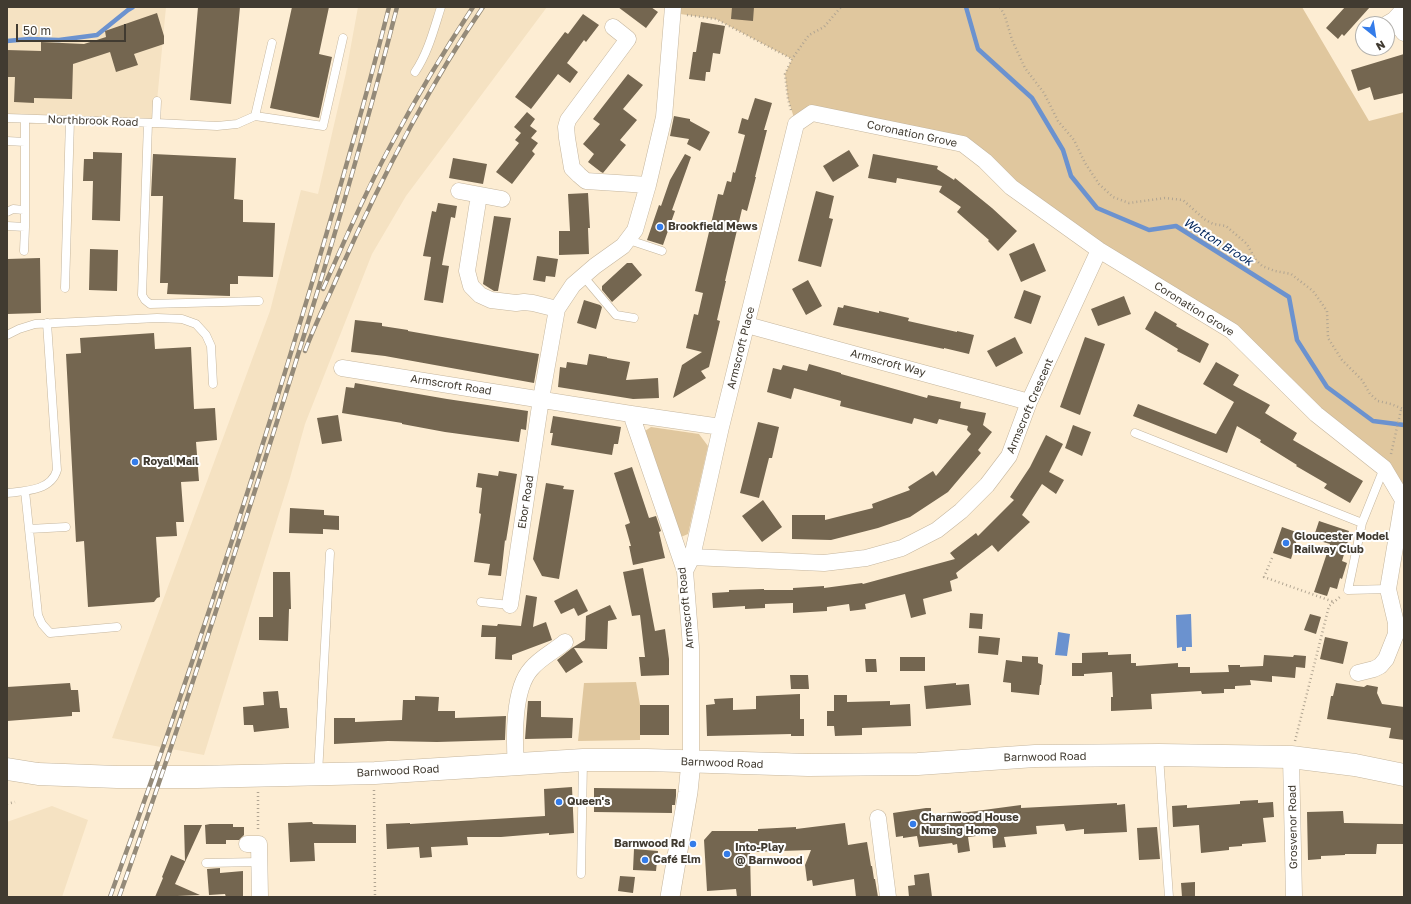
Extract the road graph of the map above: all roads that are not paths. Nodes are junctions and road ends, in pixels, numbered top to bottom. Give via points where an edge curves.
1 (441, 7) edge
2 (673, 10) edge
3 (1395, 18) edge
4 (613, 27) dead end
5 (1404, 33) edge
6 (343, 38) dead end
7 (272, 43) dead end
8 (415, 72) dead end
9 (157, 101) dead end
10 (255, 116) junction
11 (7, 118) edge
12 (25, 119) junction
13 (70, 120) junction
14 (152, 123) junction
15 (796, 124) joint
16 (7, 141) edge
17 (25, 142) junction
18 (648, 185) junction
19 (459, 191) dead end
20 (479, 195) junction
21 (502, 199) dead end
22 (9, 209) edge
23 (24, 210) junction
24 (7, 226) edge
25 (25, 227) junction
26 (629, 240) junction
27 (1099, 250) junction
28 (24, 251) dead end
29 (662, 251) dead end
30 (583, 276) junction
31 (65, 288) dead end
32 (259, 301) dead end
33 (558, 309) junction
34 (634, 318) dead end
35 (47, 324) junction
36 (747, 325) junction
37 (7, 336) edge
38 (342, 368) dead end
39 (213, 384) dead end
40 (542, 399) junction
41 (1029, 402) junction
42 (631, 414) junction
43 (721, 427) junction
44 (1134, 433) dead end
45 (1385, 470) junction
46 (25, 491) junction
47 (7, 493) edge
48 (1362, 523) junction
49 (66, 527) dead end
50 (29, 529) junction
51 (330, 553) dead end
52 (688, 564) junction
53 (1388, 589) junction
54 (481, 602) dead end
55 (510, 605) joint
56 (117, 627) dead end
57 (564, 642) dead end
58 (1358, 673) dead end
59 (1158, 755) junction
60 (1291, 757) junction
61 (583, 760) junction
62 (691, 762) junction
63 (516, 765) junction
64 (7, 769) edge
65 (38, 774) junction
66 (318, 775) junction
67 (1404, 775) edge
68 (11, 794) edge
69 (878, 818) dead end
70 (253, 844) road end
71 (259, 862) junction
72 (206, 863) dead end
73 (581, 874) dead end
74 (260, 897) edge
75 (670, 897) edge
76 (888, 897) edge
77 (1169, 897) edge
78 (1294, 897) edge

1 - 8 lane via 421,64
2 - 18 street via 664,117
3 - 5 street
4 - 18 street via 628,39 568,120 566,127 572,168 586,181
6 - 10 lane via 323,126
7 - 10 lane
9 - 14 lane
10 - 14 lane, Northbrook Road via 237,124 217,126
11 - 12 lane, Northbrook Road
12 - 13 lane, Northbrook Road
12 - 17 lane
13 - 14 lane, Northbrook Road
13 - 31 lane
14 - 32 lane via 142,296 150,304
15 - 27 street, Coronation Grove via 812,113 963,144 985,161 1011,187
15 - 36 street, Armscroft Place
16 - 17 lane
17 - 23 lane
18 - 26 street via 635,230
19 - 20 street
20 - 21 street
20 - 33 street via 467,271 471,286 480,295 491,300 516,304 532,303
22 - 23 lane
23 - 25 lane
24 - 25 lane
25 - 28 lane
26 - 29 lane
26 - 30 street
27 - 41 street, Armscroft Crescent
27 - 45 street, Coronation Grove via 1232,331 1316,414
30 - 33 street
30 - 34 lane via 616,315
33 - 40 street, Ebor Road
35 - 37 lane via 35,324
35 - 39 lane via 157,318 182,319 196,324 206,335 211,346
35 - 46 lane via 57,470 51,482
36 - 41 street, Armscroft Way
36 - 43 street, Armscroft Place
38 - 40 street, Armscroft Road
40 - 42 street, Armscroft Road
40 - 55 street, Ebor Road
41 - 52 street, Armscroft Crescent via 1009,456 987,485 937,530 902,548 866,558 824,563
42 - 43 street, Armscroft Road
42 - 52 street, Armscroft Road
43 - 52 street, Armscroft Place
44 - 48 lane
45 - 48 lane
45 - 53 street, Coronation Grove via 1403,500
46 - 47 lane
46 - 50 lane
48 - 53 lane via 1348,590
49 - 50 lane
50 - 56 lane via 38,615 45,629 50,633 56,633
51 - 66 lane
52 - 62 street, Armscroft Road
53 - 58 street, Coronation Grove via 1396,623 1392,647 1380,666
54 - 55 lane
57 - 63 street via 530,670 522,687 516,710
59 - 60 main road, Barnwood Road
59 - 62 main road, Barnwood Road via 1034,756 918,764
59 - 77 lane
60 - 67 main road, Barnwood Road via 1355,765
60 - 78 street, Grosvenor Road
61 - 62 main road, Barnwood Road
61 - 63 main road, Barnwood Road
61 - 73 lane
62 - 75 street
63 - 66 main road, Barnwood Road
64 - 65 main road, Barnwood Road
65 - 66 main road, Barnwood Road via 117,777
65 - 68 main road, Barnwood Road via 26,778
69 - 76 street
70 - 71 street
71 - 72 lane
71 - 74 street

